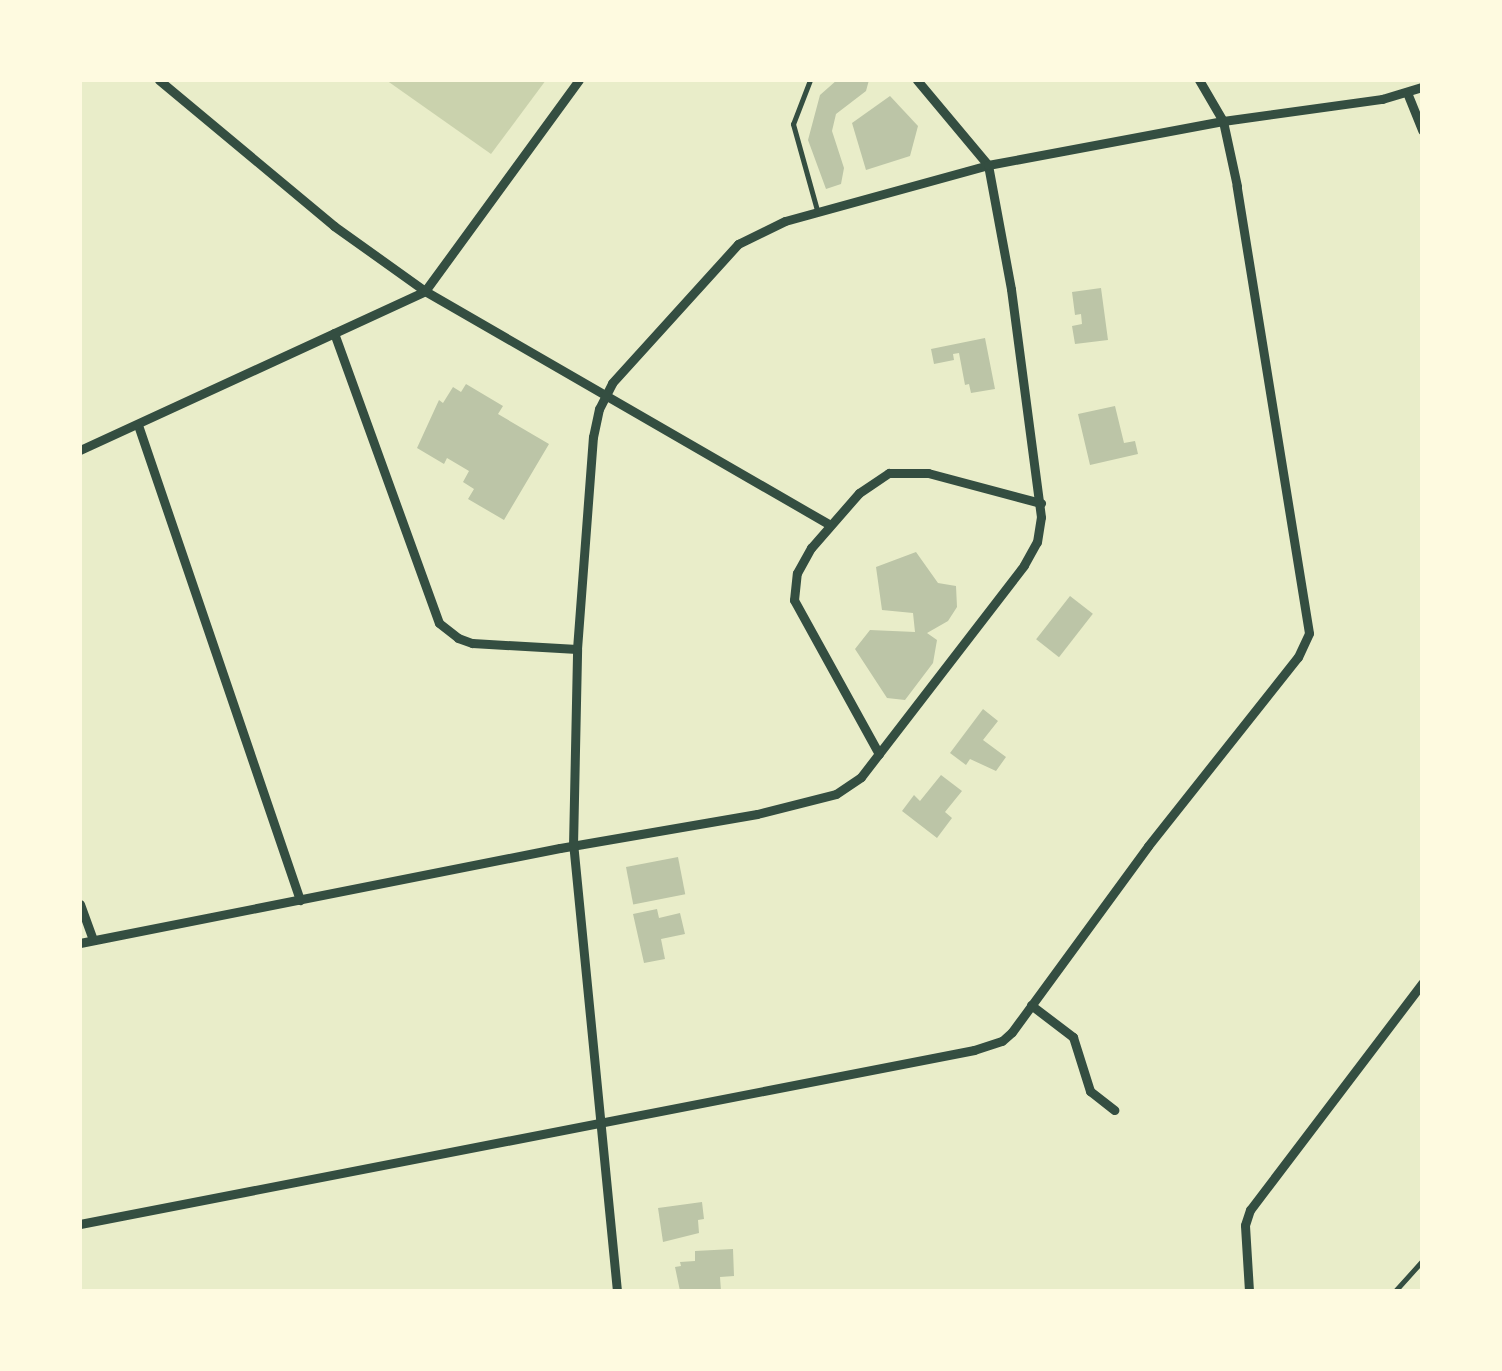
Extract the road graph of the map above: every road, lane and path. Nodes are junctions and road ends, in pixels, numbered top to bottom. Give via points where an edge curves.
1 (159, 80) edge
2 (579, 80) edge
3 (810, 80) edge
4 (918, 80) edge
5 (1200, 80) edge
6 (1422, 87) edge
7 (1408, 94) junction
8 (1223, 121) junction
9 (1422, 130) edge
10 (988, 165) junction
11 (818, 211) junction
12 (426, 291) junction
13 (334, 333) junction
14 (604, 397) junction
15 (138, 425) junction
16 (80, 450) edge
17 (1041, 503) junction
18 (830, 524) junction
19 (577, 649) junction
20 (879, 754) junction
21 (573, 846) junction
22 (300, 900) junction
23 (80, 904) edge
24 (93, 940) junction
25 (80, 943) edge
26 (1422, 983) edge
27 (1031, 1006) junction
28 (1114, 1110) dead end
29 (601, 1120) junction
30 (80, 1224) edge
31 (1422, 1261) edge
32 (616, 1291) edge
33 (1249, 1291) edge
34 (1394, 1291) edge

1 - 12 street via 334,226
2 - 12 street
3 - 11 lane via 793,124
4 - 10 street
5 - 8 street
6 - 7 street
7 - 8 street
7 - 9 street
8 - 10 street
8 - 27 street via 1309,633 1298,657
10 - 11 street
10 - 17 street
11 - 14 street via 738,244 651,335
12 - 13 street
12 - 14 street
13 - 15 street
13 - 19 street via 439,623 472,642
14 - 18 street
14 - 19 street via 594,437
15 - 16 street
15 - 22 street
17 - 18 street via 900,471 876,478
17 - 20 street via 1031,554
18 - 20 street via 796,573 794,600
19 - 21 street
20 - 21 street via 862,778 836,794
21 - 22 street
21 - 29 street
22 - 24 street
23 - 24 street
24 - 25 street
26 - 33 street via 1250,1210
27 - 28 street via 1073,1037 1090,1091
27 - 29 street via 1002,1041 974,1050
29 - 30 street
29 - 32 street
31 - 34 lane

